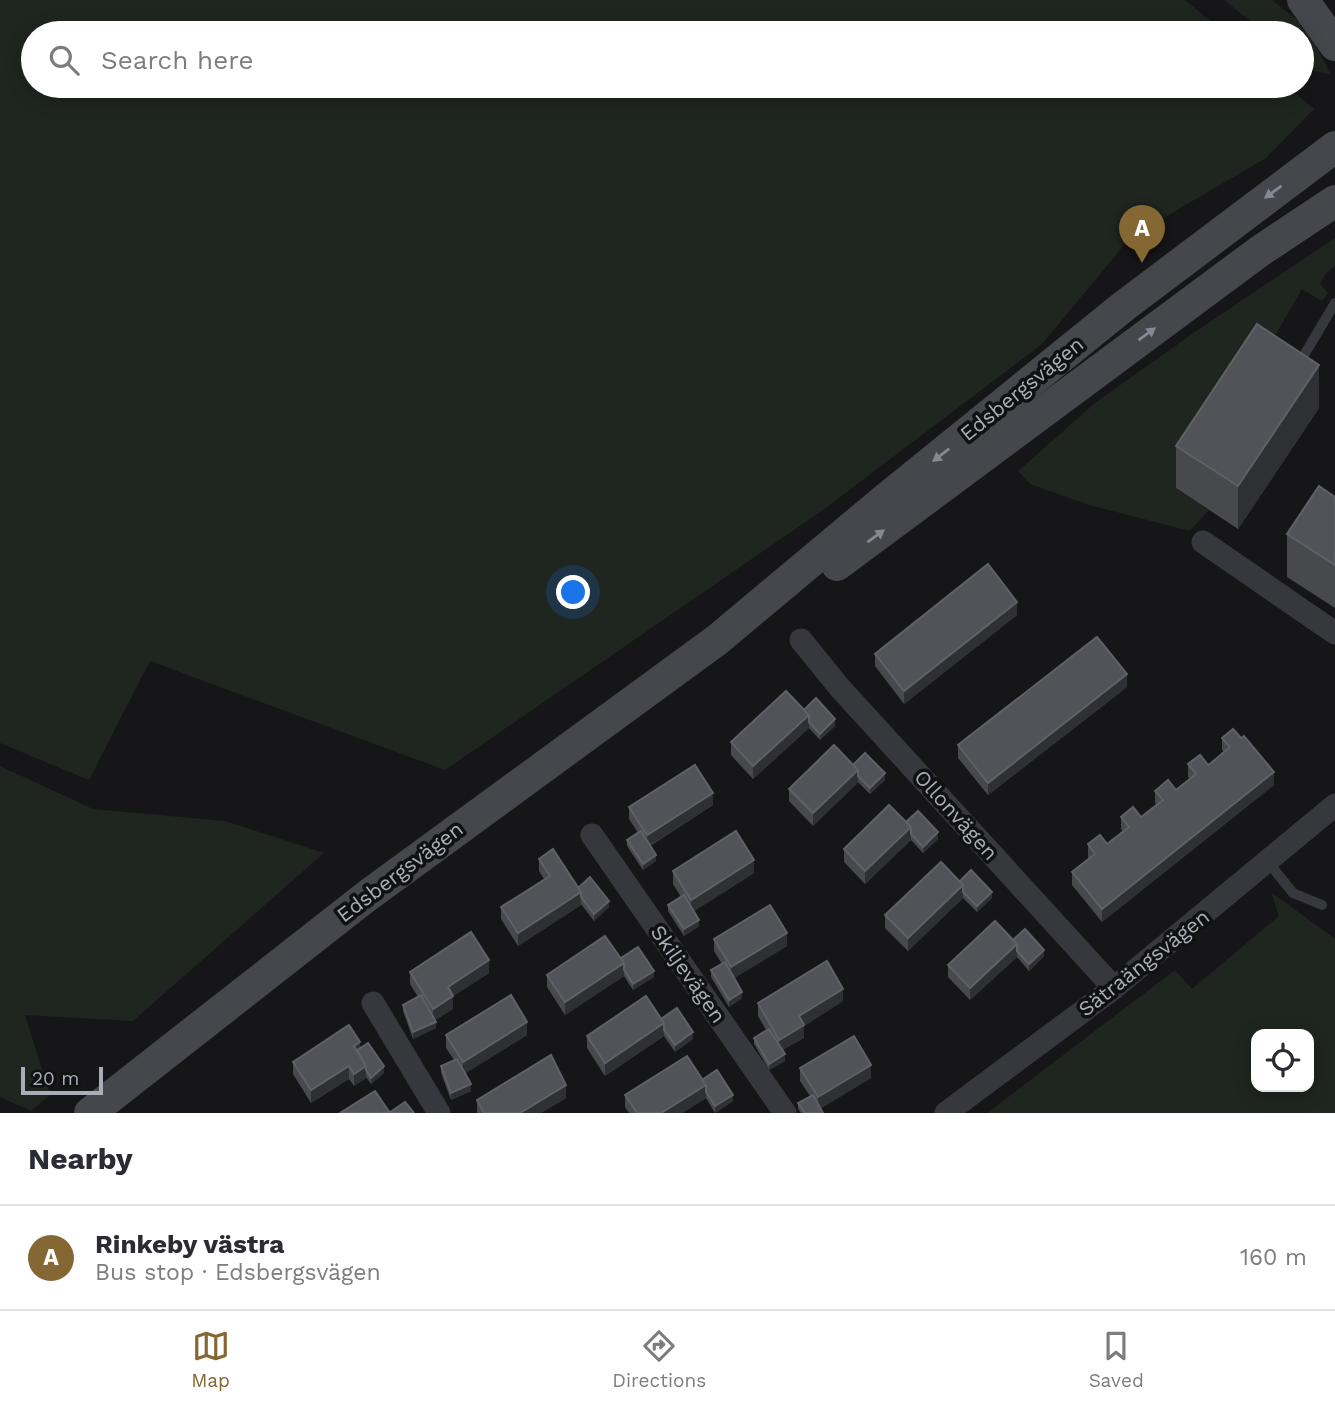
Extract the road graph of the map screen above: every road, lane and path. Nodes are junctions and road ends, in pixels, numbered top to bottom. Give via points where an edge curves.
1 (1303, 0) edge
2 (1319, 0) edge
3 (1335, 13) edge
4 (1335, 45) edge
5 (1333, 145) edge
6 (1335, 201) edge
7 (1335, 303) edge
8 (1291, 378) edge
9 (1203, 542) dead end
10 (1335, 633) edge
11 (717, 640) junction
12 (801, 640) dead end
13 (1335, 805) edge
14 (592, 835) dead end
15 (1268, 862) junction
16 (1322, 905) dead end
17 (1114, 988) junction
18 (373, 1003) dead end
19 (90, 1113) edge
20 (439, 1113) edge
21 (785, 1113) edge
22 (946, 1113) edge

1 - 4 main road
2 - 3 main road
5 -> 11 main road, Edsbergsvägen via 1124,306
11 -> 6 main road, Edsbergsvägen via 811,584 1260,251
7 - 8 lane
9 - 10 street
11 - 19 main road, Edsbergsvägen via 367,895
12 - 17 street, Ollonvägen
13 - 15 street, Sätraängsvägen
14 - 21 street, Skiljevägen
15 - 16 lane via 1293,893
15 - 17 street, Sätraängsvägen
17 - 22 street, Sätraängsvägen
18 - 20 street

